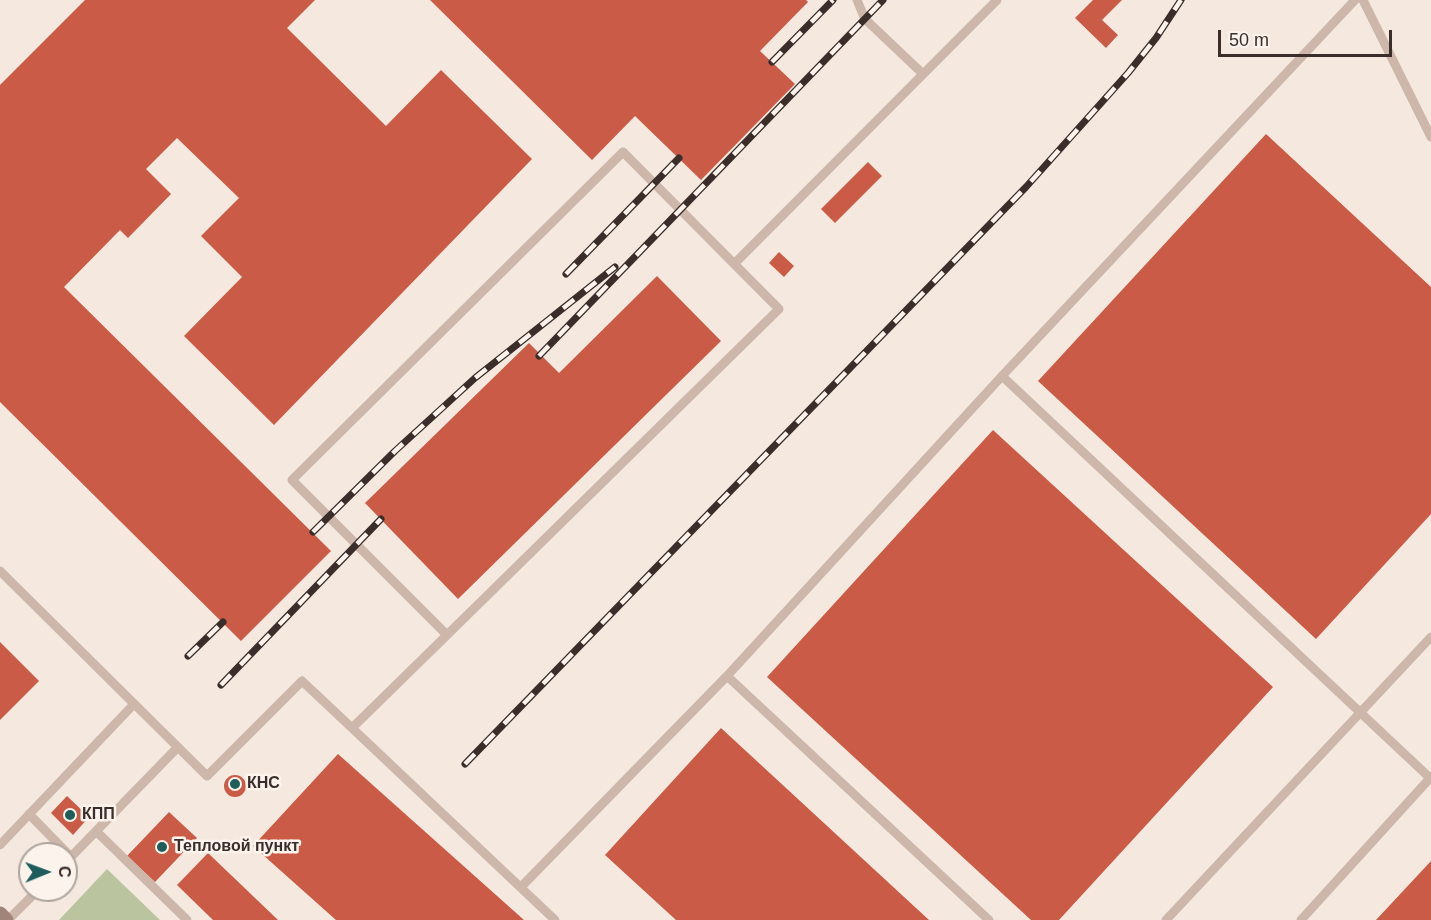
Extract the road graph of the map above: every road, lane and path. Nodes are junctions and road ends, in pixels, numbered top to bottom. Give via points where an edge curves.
1 (857, 0) edge
2 (997, 0) edge
3 (1355, 0) edge
4 (1363, 0) edge
5 (923, 74) junction
6 (1431, 137) edge
7 (734, 264) junction
8 (1002, 376) junction
9 (0, 571) edge
10 (447, 635) junction
11 (1431, 637) edge
12 (727, 676) junction
13 (134, 704) junction
14 (1361, 712) junction
15 (352, 728) junction
16 (177, 747) junction
17 (1431, 778) edge
18 (30, 814) junction
19 (96, 831) junction
20 (54, 842) edge
21 (0, 845) edge
22 (78, 849) edge
23 (520, 886) junction
24 (26, 902) edge
25 (0, 914) edge
26 (7, 920) edge
27 (187, 920) edge
28 (555, 920) edge
29 (988, 920) edge
30 (1166, 920) edge
31 (1301, 920) edge

1 - 5 lane via 865,19
2 - 5 lane
3 - 8 lane
4 - 6 lane
5 - 7 lane
7 - 10 lane via 779,309
7 - 10 lane via 622,153 292,480
8 - 12 lane
8 - 14 lane
9 - 13 lane
10 - 15 lane
11 - 14 lane
12 - 23 lane
12 - 29 lane
13 - 16 lane
13 - 18 lane
14 - 17 lane
14 - 30 lane
15 - 16 lane via 302,681 207,776
15 - 23 lane
16 - 19 lane
17 - 31 lane
18 - 20 lane
18 - 21 lane
19 - 22 lane
19 - 27 lane
23 - 28 lane
24 - 26 lane
25 - 26 street

